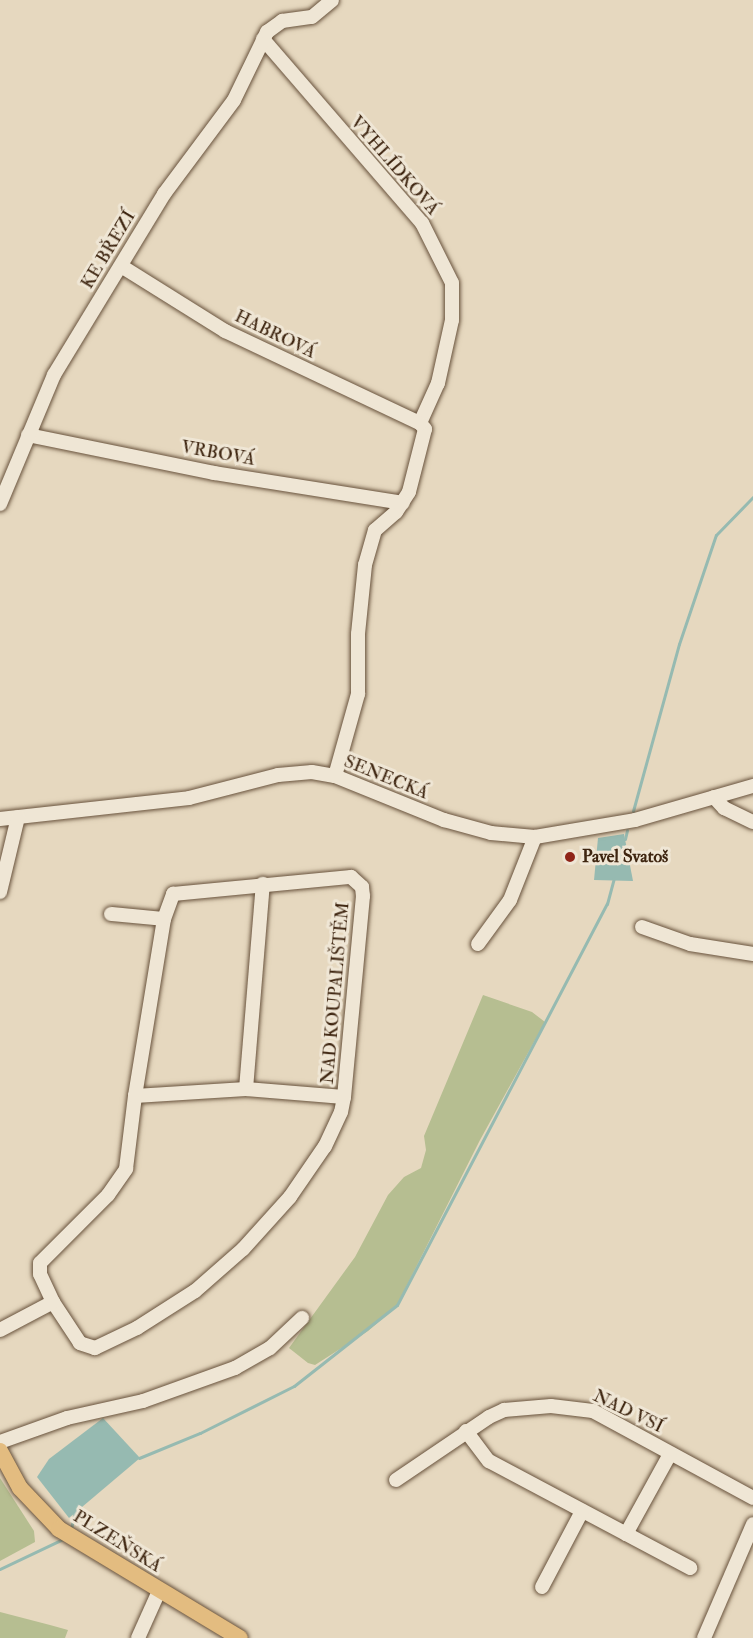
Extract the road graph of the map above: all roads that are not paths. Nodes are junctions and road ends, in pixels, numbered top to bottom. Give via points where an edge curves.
1 (331, 0) edge
2 (263, 39) junction
3 (121, 266) junction
4 (420, 423) junction
5 (28, 435) junction
6 (403, 503) junction
7 (0, 504) edge
8 (335, 776) junction
9 (753, 786) edge
10 (714, 797) junction
11 (18, 817) junction
12 (0, 819) edge
13 (753, 822) edge
14 (535, 837) junction
15 (263, 884) junction
16 (0, 892) edge
17 (111, 914) dead end
18 (164, 919) junction
19 (642, 927) dead end
20 (478, 944) dead end
21 (753, 954) edge
22 (246, 1089) junction
23 (135, 1096) junction
24 (344, 1097) junction
25 (53, 1302) junction
26 (302, 1318) dead end
27 (0, 1330) edge
28 (466, 1431) junction
29 (0, 1442) edge
30 (0, 1451) edge
31 (670, 1454) junction
32 (396, 1480) dead end
33 (753, 1498) edge
34 (582, 1511) junction
35 (753, 1524) edge
36 (626, 1534) junction
37 (690, 1568) dead end
38 (542, 1587) dead end
39 (159, 1592) junction
40 (230, 1635) edge
41 (138, 1638) edge
42 (705, 1638) edge

1 - 2 street, KE BŘEZÍ via 312,17 272,27
2 - 3 street, KE BŘEZÍ via 234,100 164,194
2 - 4 street, VYHLÍDKOVÁ via 422,223 452,283 452,320 438,383
3 - 4 street, HABROVÁ via 225,332
3 - 5 street, KE BŘEZÍ via 45,392
4 - 6 street, VYHLÍDKOVÁ via 425,429
5 - 6 street, VRBOVÁ via 214,473
5 - 7 street, KE BŘEZÍ
6 - 8 street, VYHLÍDKOVÁ via 375,530 365,565 358,634 358,694
8 - 11 street, SENECKÁ via 312,772 278,775 189,798
8 - 14 street, SENECKÁ via 444,820 490,832
9 - 10 street, SENECKÁ
10 - 13 street via 723,808
10 - 14 street, SENECKÁ via 635,820
11 - 12 street, SENECKÁ
11 - 16 street
14 - 20 street via 510,900
15 - 18 street, NAD KOUPALIŠTĚM via 180,891 168,900
15 - 22 street
15 - 24 street, NAD KOUPALIŠTĚM via 351,877 362,887
17 - 18 street
18 - 23 street, NAD KOUPALIŠTĚM
19 - 21 street via 690,944
22 - 23 street, NAD KOUPALIŠTĚM
22 - 24 street, NAD KOUPALIŠTĚM
23 - 25 street, NAD KOUPALIŠTĚM via 124,1172 108,1195 40,1263 40,1274
24 - 25 street, NAD KOUPALIŠTĚM via 325,1146 290,1197 243,1249 195,1291 137,1328 95,1348 80,1343
25 - 27 street
26 - 29 street via 270,1348 235,1368 143,1401 68,1418
28 - 31 street, NAD VSÍ via 504,1410 528,1406 579,1408 593,1411
28 - 32 street, NAD VSÍ
28 - 34 street via 489,1461
30 - 39 main road, PLZEŇSKÁ via 37,1510 76,1540
31 - 33 street, NAD VSÍ
31 - 36 street, NAD VSÍ
34 - 36 street
34 - 38 street
35 - 42 street
36 - 37 street
39 - 40 main road, PLZEŇSKÁ
39 - 41 street

